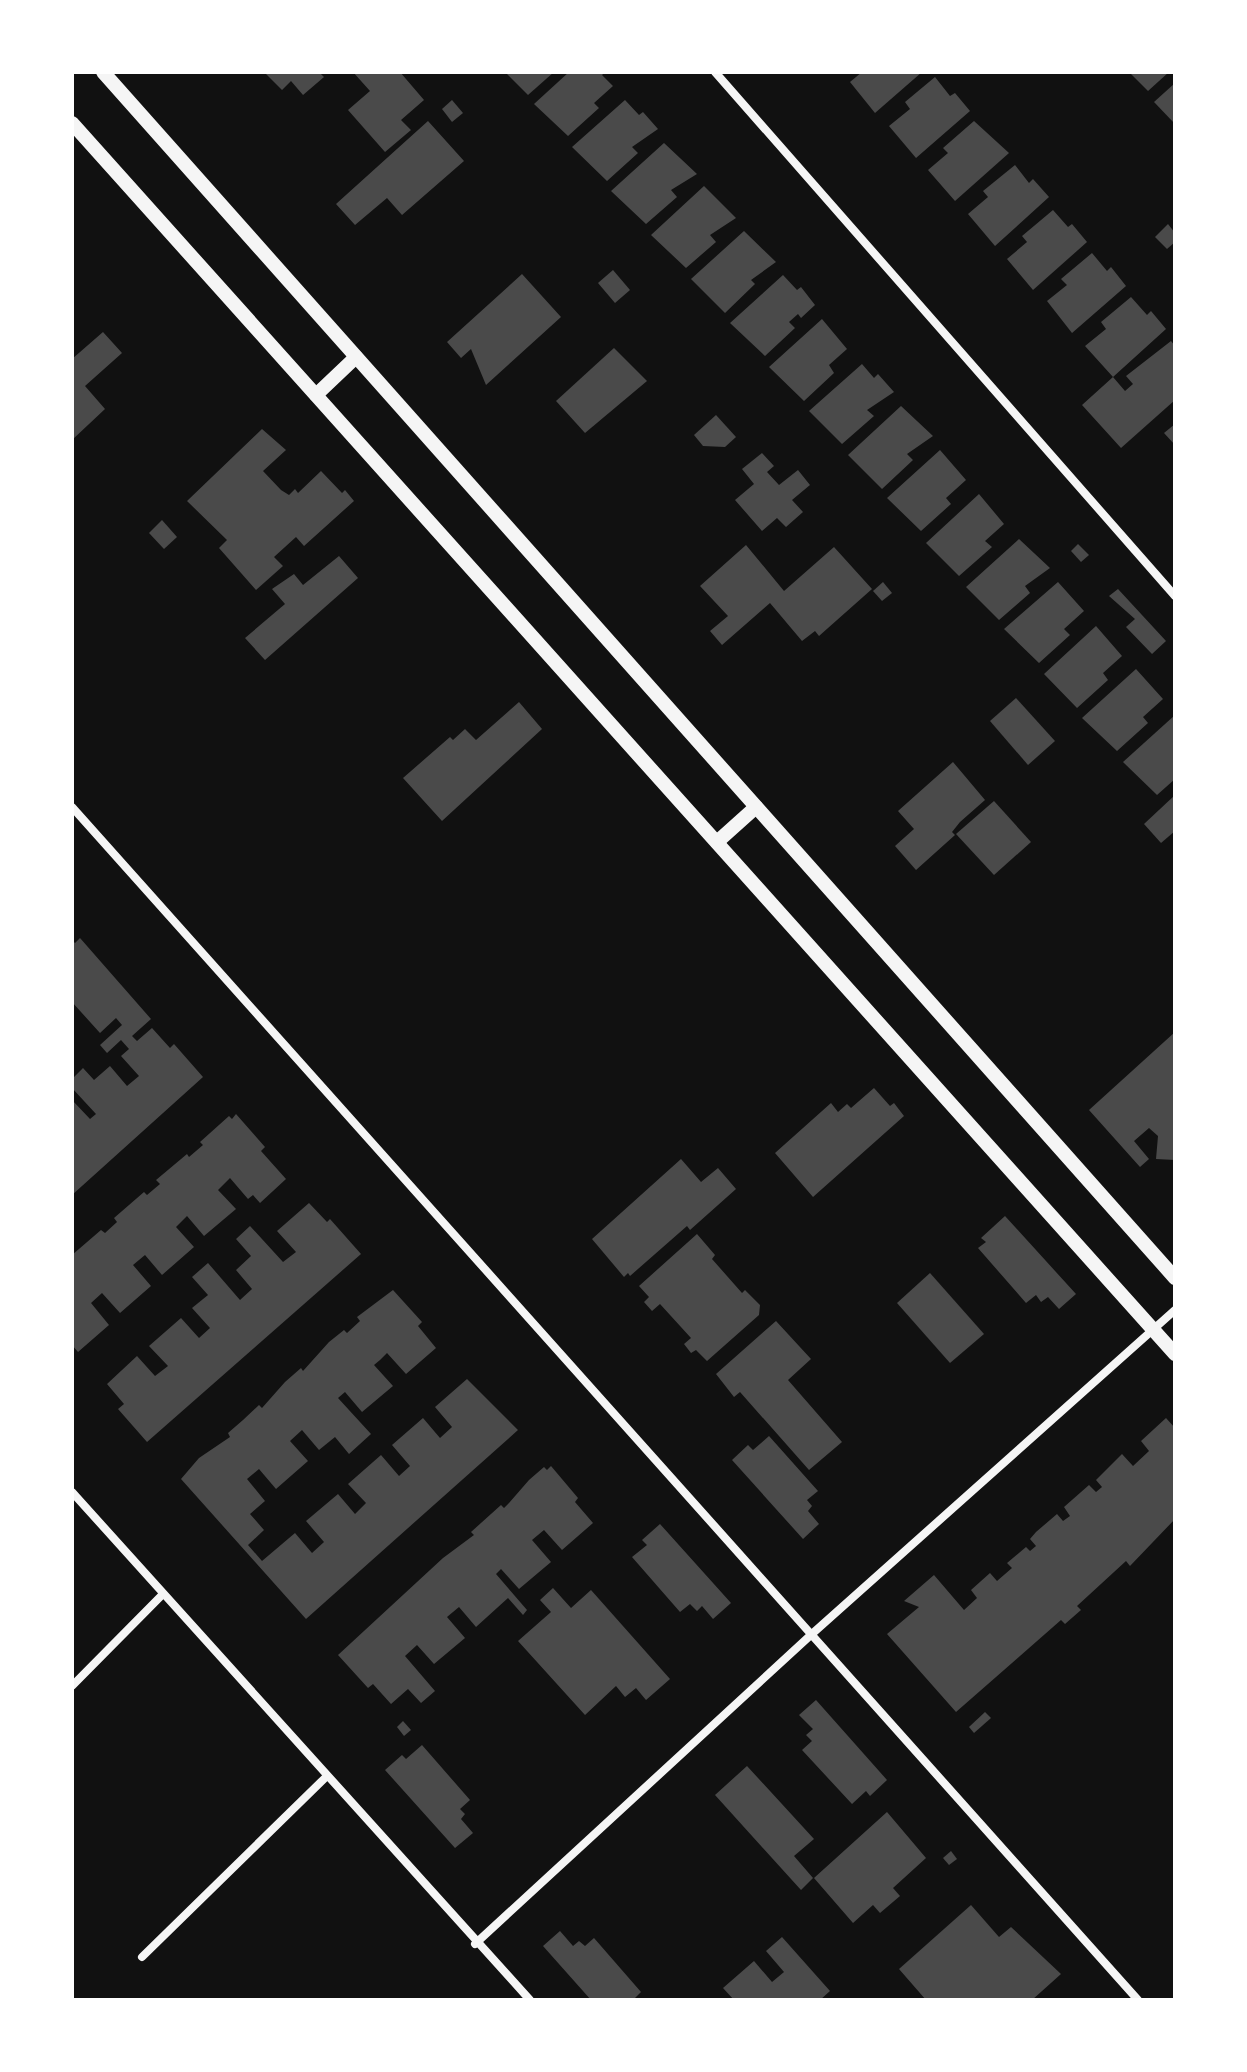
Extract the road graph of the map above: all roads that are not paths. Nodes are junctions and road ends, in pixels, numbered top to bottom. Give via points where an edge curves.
1 (103, 72) edge
2 (715, 72) edge
3 (72, 123) edge
4 (356, 357) junction
5 (316, 395) junction
6 (1175, 596) edge
7 (72, 807) edge
8 (756, 807) junction
9 (717, 842) junction
10 (1175, 1278) edge
11 (1175, 1310) edge
12 (1152, 1328) junction
13 (1175, 1354) edge
14 (72, 1492) edge
15 (163, 1594) junction
16 (813, 1633) junction
17 (72, 1686) edge
18 (326, 1777) junction
19 (475, 1944) junction
20 (142, 1957) dead end
21 (529, 2000) edge
22 (1138, 2000) edge

1 - 4 street
2 - 6 street
3 - 5 street
4 - 5 street
4 - 8 street
5 - 9 street
7 - 16 street
8 - 9 street
8 - 10 street
9 - 12 street
11 - 12 street
12 - 13 street
12 - 16 street
14 - 15 street
15 - 17 street
15 - 18 street
16 - 19 street
16 - 22 street
18 - 19 street
18 - 20 street
19 - 21 street

